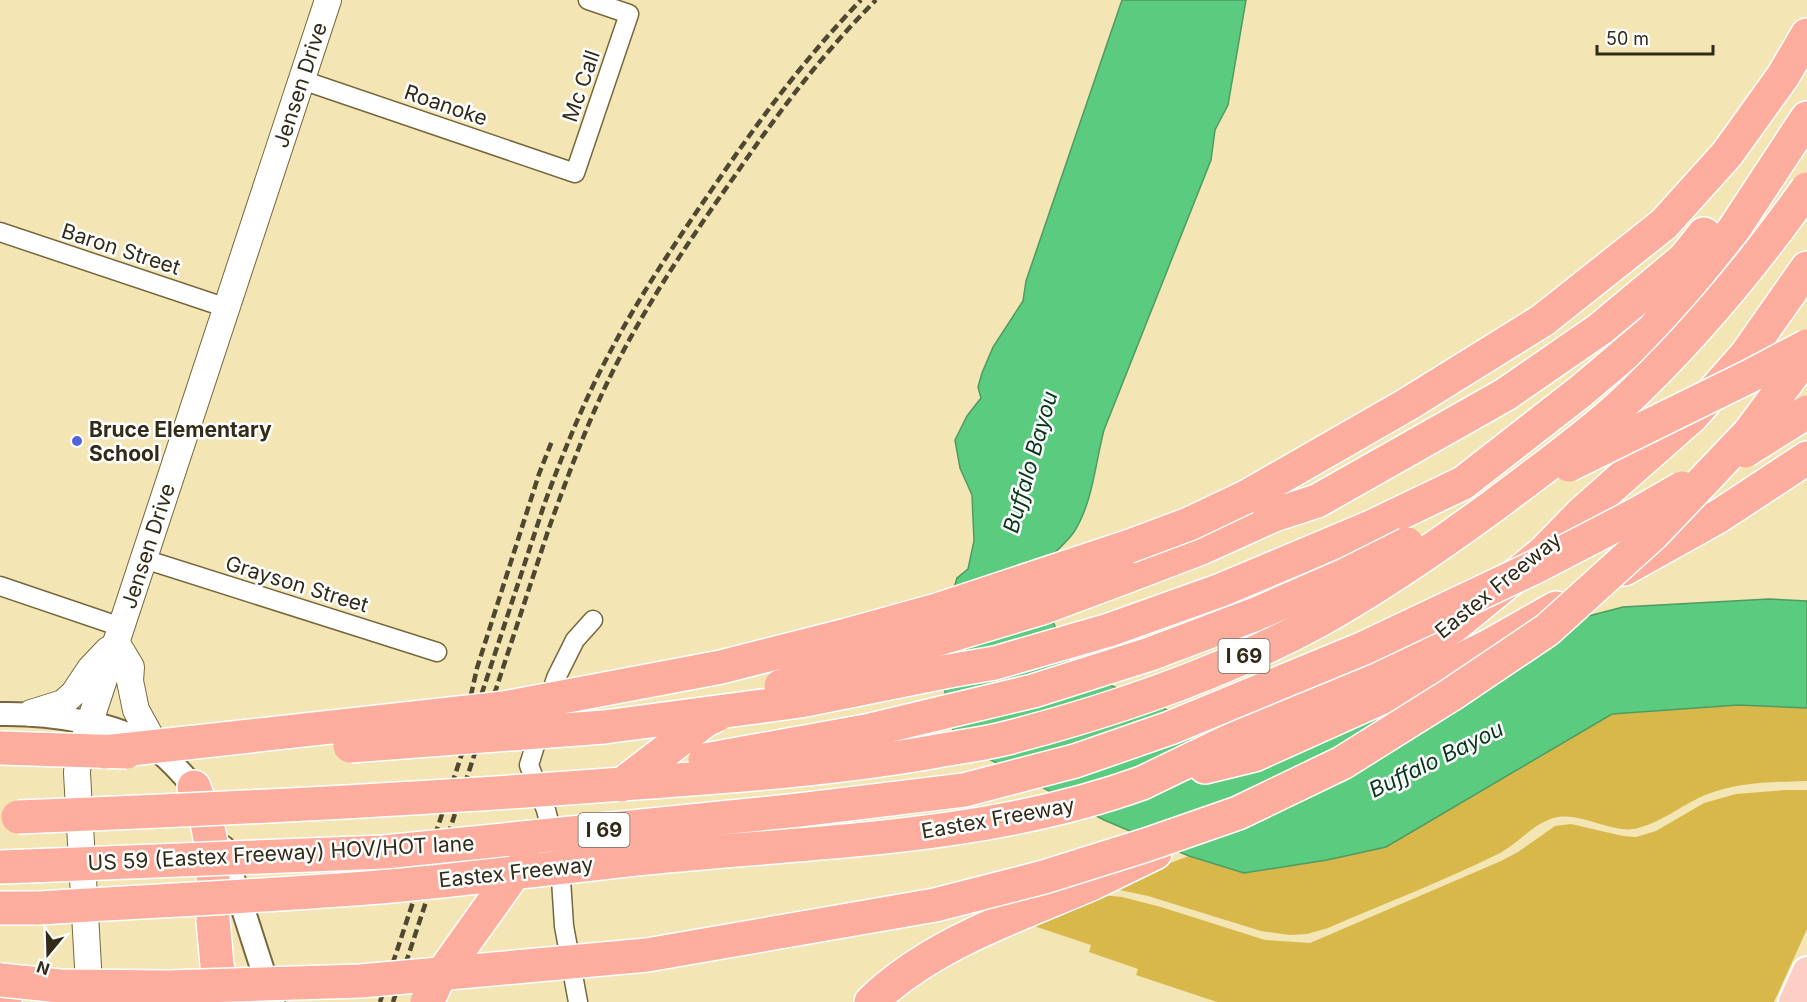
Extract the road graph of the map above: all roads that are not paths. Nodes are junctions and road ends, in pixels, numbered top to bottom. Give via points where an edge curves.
1 (328, 0) edge
2 (588, 0) edge
3 (1807, 35) edge
4 (1807, 57) edge
5 (302, 80) junction
6 (1807, 92) edge
7 (1807, 118) edge
8 (575, 173) joint
9 (1807, 189) edge
10 (0, 232) edge
11 (1807, 268) edge
12 (227, 308) junction
13 (1807, 346) edge
14 (1807, 356) edge
15 (1807, 412) edge
16 (1807, 458) edge
17 (1274, 514) junction
18 (144, 559) junction
19 (0, 586) edge
20 (593, 620) dead end
21 (119, 634) junction
22 (437, 652) dead end
23 (31, 713) junction
24 (0, 714) edge
25 (88, 722) junction
26 (0, 748) edge
27 (158, 750) junction
28 (104, 752) junction
29 (1142, 783) junction
30 (194, 787) junction
31 (523, 792) junction
32 (1238, 813) junction
33 (0, 819) edge
34 (14, 867) edge
35 (0, 908) edge
36 (1807, 971) edge
37 (0, 980) edge
38 (0, 998) edge
39 (5, 1002) edge
40 (90, 1002) edge
41 (227, 1002) edge
42 (273, 1002) edge
43 (427, 1002) edge
44 (578, 1002) edge
45 (871, 1002) edge
46 (1793, 1002) edge

1 - 5 main road, Jensen Drive
2 - 8 street, Mc Call via 629,14
3 - 28 highway, bridge via 1754,119 1664,224 1552,313 1398,410 1246,497 1189,524 936,610 721,667 504,708
4 - 17 highway via 1753,142 1686,226 1597,307 1473,394
5 - 8 street, Roanoke
5 - 12 main road, Jensen Drive
6 - 17 highway via 1751,176 1684,259 1600,329 1506,394 1317,501
7 - 28 highway, bridge via 1734,229 1653,330 1581,391 1463,483 1371,527 1221,590 1109,630 994,663 800,700 604,727 379,744
9 - 31 highway, I 69, bridge via 1692,334 1616,410 1432,551 1317,621 1247,655 1131,702 1006,738 792,772
10 - 12 street, Baron Street
11 - 29 highway, Eastex Freeway / I 69, bridge via 1746,355 1692,416 1582,513 1543,553 1455,625 1387,665
12 - 18 main road, Jensen Drive
13 - 31 highway, bridge via 1345,574 1256,614 1150,654 1033,692 866,731
14 - 32 highway, bridge via 1733,450 1653,534 1547,630 1342,763
15 - 34 highway, US 59 (Eastex Freeway) HOV/HOT lane / I 69, bridge via 1637,514 1364,648 1170,728 1075,761 963,790 384,852
16 - 29 highway, bridge via 1719,516 1489,646 1414,683 1254,755
17 - 43 highway, bridge via 1201,548 1042,608 784,684 706,720 593,806 512,876
18 - 21 main road, Jensen Drive
18 - 22 street, Grayson Street
19 - 21 street
20 - 44 street via 575,640 556,678 529,765 560,864 564,926
21 - 23 main road via 63,703
21 - 25 main road, Jensen Drive
21 - 27 main road via 131,667 136,710
23 - 24 street
23 - 25 street
25 - 27 street
25 - 40 main road, Jensen Drive via 76,773
26 - 28 highway, bridge
27 - 30 street
29 - 35 highway, Eastex Freeway / I 69, bridge via 1098,799 992,824 829,844 659,857 380,887
30 - 41 highway via 213,853 217,965
30 - 42 street via 214,820
31 - 33 highway, I 69, bridge
32 - 37 highway, bridge via 1044,877 935,905 647,955 350,981 169,987 60,986
32 - 45 highway, bridge via 950,946 908,972
36 - 46 main road
38 - 39 highway

